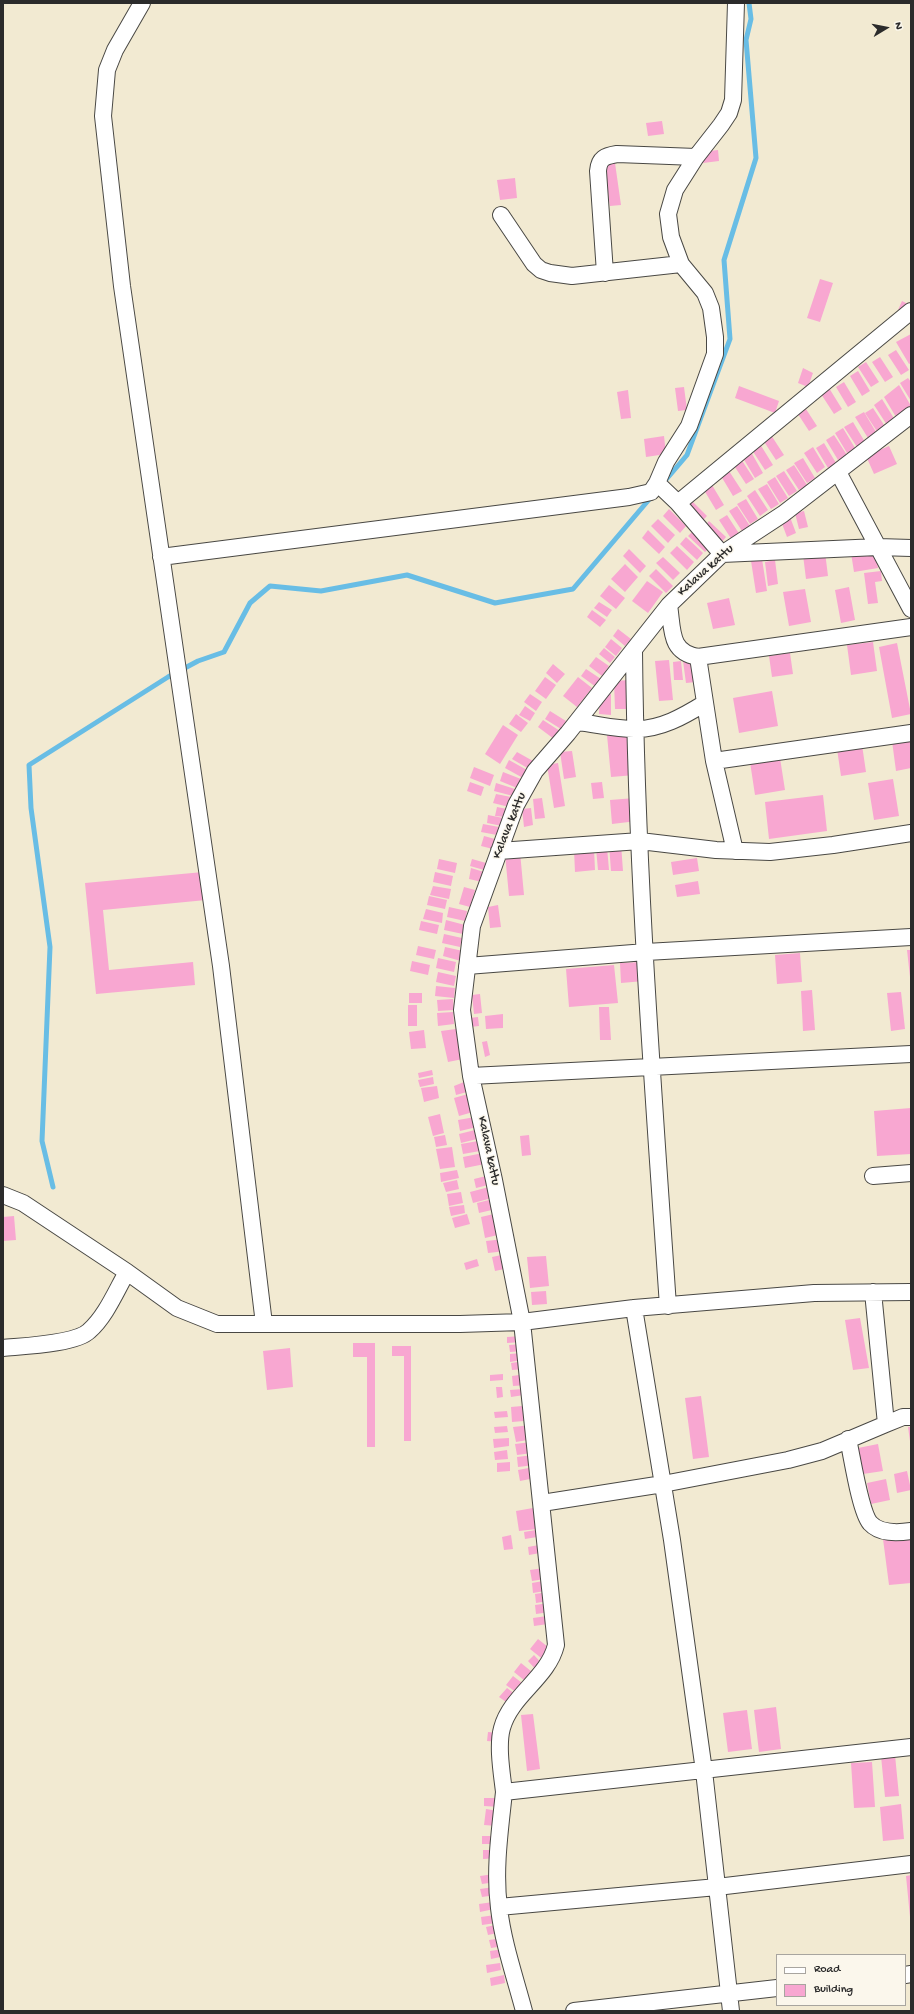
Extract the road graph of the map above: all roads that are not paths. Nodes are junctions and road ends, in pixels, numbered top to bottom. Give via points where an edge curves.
1 (142, 3) edge
2 (736, 3) edge
3 (696, 157) junction
4 (501, 216) dead end
5 (681, 264) junction
6 (605, 272) junction
7 (911, 311) edge
8 (911, 415) edge
9 (838, 472) junction
10 (666, 491) junction
11 (878, 547) junction
12 (911, 548) edge
13 (722, 554) junction
14 (161, 557) junction
15 (669, 605) junction
16 (911, 609) edge
17 (911, 627) edge
18 (634, 650) junction
19 (698, 657) junction
20 (705, 703) junction
21 (577, 722) junction
22 (635, 730) junction
23 (911, 733) edge
24 (714, 761) junction
25 (911, 833) edge
26 (640, 841) junction
27 (735, 850) junction
28 (499, 851) junction
29 (911, 937) edge
30 (646, 952) junction
31 (468, 966) junction
32 (911, 1054) edge
33 (652, 1067) junction
34 (471, 1076) junction
35 (911, 1174) edge
36 (873, 1176) dead end
37 (3, 1195) edge
38 (127, 1272) junction
39 (873, 1292) junction
40 (911, 1292) edge
41 (668, 1306) junction
42 (634, 1308) junction
43 (522, 1322) junction
44 (264, 1324) junction
45 (3, 1348) edge
46 (911, 1417) edge
47 (886, 1424) junction
48 (848, 1439) junction
49 (663, 1484) junction
50 (542, 1503) junction
51 (911, 1531) edge
52 (911, 1747) edge
53 (704, 1771) junction
54 (504, 1792) junction
55 (911, 1864) edge
56 (717, 1887) junction
57 (498, 1907) junction
58 (776, 1988) edge
59 (728, 1992) junction
60 (524, 2011) edge
61 (574, 2011) edge
62 (731, 2011) edge

1 - 14 street via 115,50 107,70 103,116 122,286
2 - 3 street via 733,100 729,113
3 - 5 street via 675,190 668,214 671,237
3 - 6 street via 617,154 605,156 600,160 598,171
4 - 6 street via 534,264 541,270 572,276
5 - 6 street
5 - 10 street via 705,293 711,308 715,354 689,426 666,462
7 - 10 street
8 - 9 street, Kalava kattu
9 - 11 street
9 - 13 street, Kalava kattu via 784,514
10 - 13 street
10 - 14 street
11 - 12 street
11 - 13 street
11 - 16 street
13 - 15 street, Kalava kattu
14 - 44 street via 183,693 221,966
15 - 18 street, Kalava kattu
15 - 19 street via 674,640 678,648 683,653
17 - 19 street
18 - 21 street, Kalava kattu
18 - 22 street
19 - 20 street
20 - 22 street via 663,725
20 - 24 street
21 - 22 street
21 - 28 street, Kalava kattu via 535,771 516,804
22 - 26 street
23 - 24 street
24 - 27 street
25 - 27 street via 770,852
26 - 27 street
26 - 28 street
26 - 30 street
28 - 31 street, Kalava kattu via 472,926
29 - 30 street
30 - 31 street
30 - 33 street
31 - 34 street, Kalava kattu via 462,1010
32 - 33 street
33 - 34 street
33 - 41 street
34 - 43 street, Kalava kattu
35 - 36 street
37 - 38 street via 23,1203
38 - 44 street via 177,1308 218,1324
38 - 45 street via 99,1320 89,1332 62,1341
39 - 40 street
39 - 41 street via 814,1292
39 - 47 street
41 - 42 street
42 - 43 street
42 - 49 street
43 - 44 street
43 - 50 street, Kalava kattu
46 - 47 street via 903,1417
47 - 48 street
48 - 49 street via 822,1451 788,1460
48 - 51 street via 864,1511 869,1522 887,1531
49 - 50 street
49 - 53 street
50 - 54 street, Kalava kattu via 556,1644 553,1657 512,1707 502,1729
52 - 53 street
53 - 54 street
53 - 56 street
54 - 57 street, Kalava kattu via 497,1874
55 - 56 street
56 - 57 street
56 - 59 street
57 - 60 street, Kalava kattu
58 - 59 street
59 - 61 street
59 - 62 street

